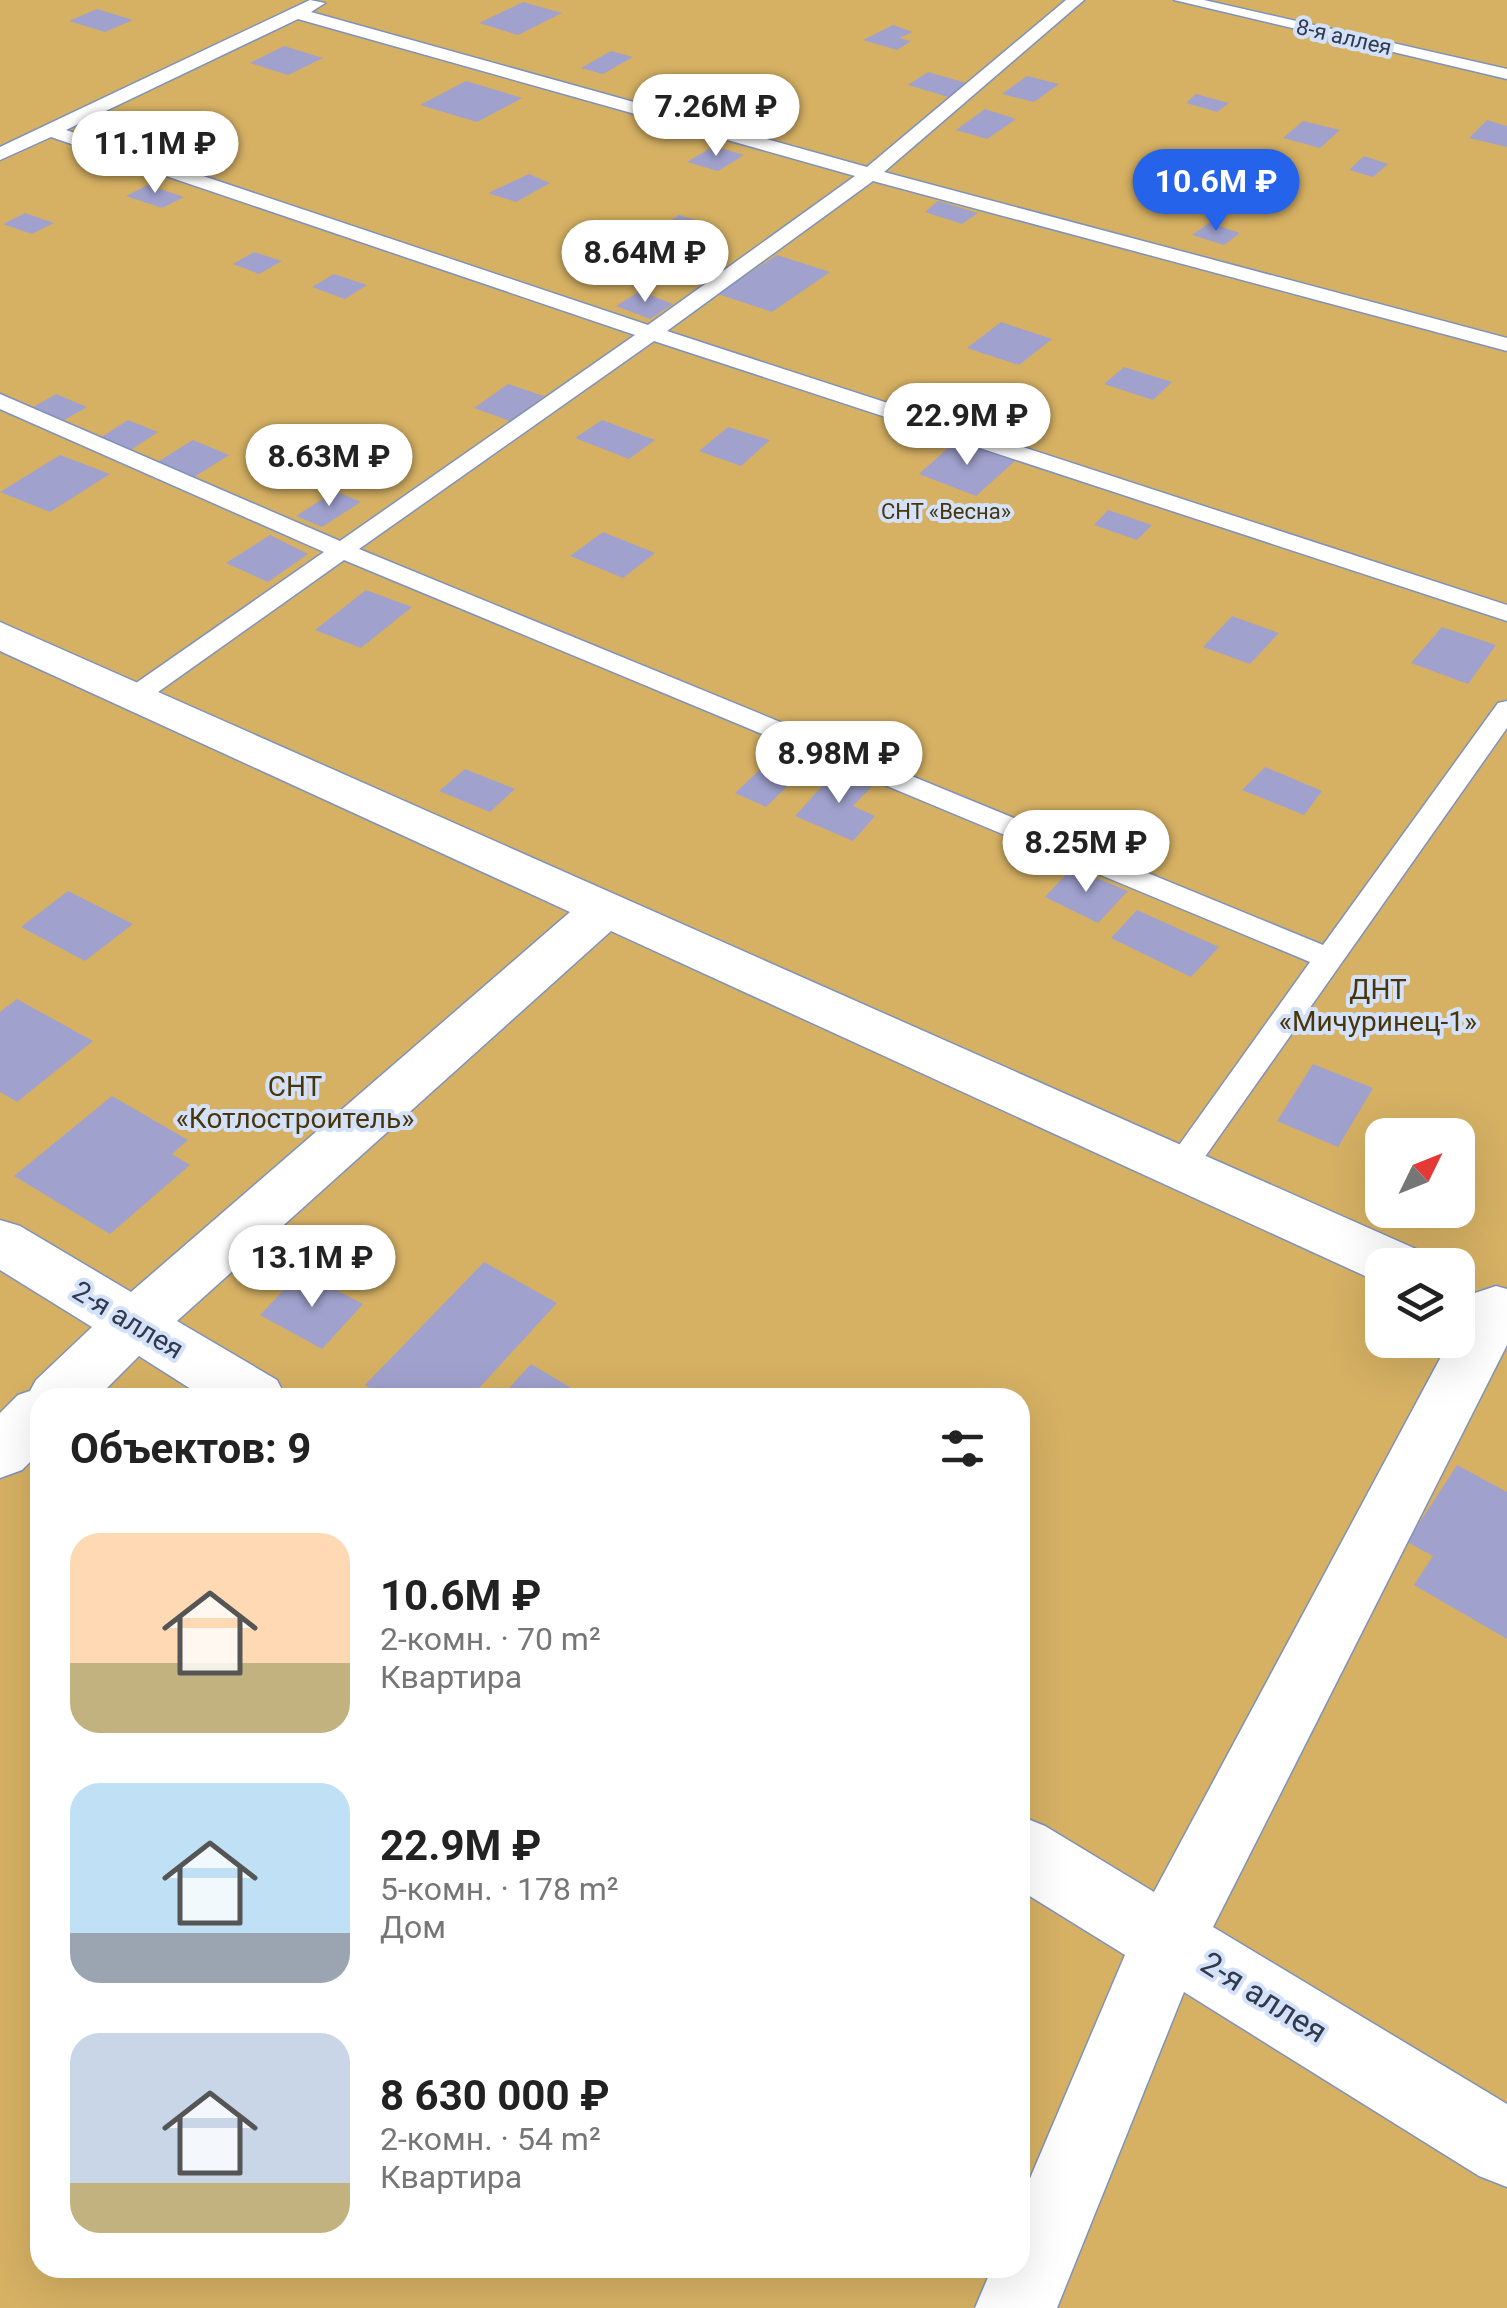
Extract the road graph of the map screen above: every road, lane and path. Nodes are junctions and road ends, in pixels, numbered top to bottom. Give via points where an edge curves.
1 (323, 0) edge
2 (1076, 0) edge
3 (1182, 0) edge
4 (296, 13) junction
5 (1507, 74) edge
6 (48, 130) junction
7 (0, 154) edge
8 (870, 174) junction
9 (651, 333) junction
10 (1507, 345) edge
11 (0, 402) edge
12 (340, 550) junction
13 (1507, 613) edge
14 (0, 635) edge
15 (135, 696) junction
16 (1507, 709) edge
17 (606, 908) junction
18 (1327, 958) junction
19 (1178, 1169) junction
20 (0, 1242) edge
21 (1365, 1251) edge
22 (1487, 1305) edge
23 (133, 1324) junction
24 (67, 1388) edge
25 (239, 1388) edge
26 (30, 1424) edge
27 (0, 1452) edge
28 (1030, 1856) edge
29 (1169, 1938) junction
30 (1507, 2148) edge
31 (1030, 2274) edge
32 (1028, 2278) edge
33 (1016, 2308) edge

1 - 4 lane
2 - 8 lane
3 - 5 lane, 8-я аллея
4 - 6 lane
4 - 8 lane
6 - 7 lane
6 - 9 lane
8 - 9 lane
8 - 10 lane
9 - 12 lane
9 - 13 lane
11 - 12 lane
12 - 15 lane
12 - 18 lane
14 - 15 street
15 - 17 street
16 - 18 lane
17 - 19 street
17 - 23 street
18 - 19 lane
19 - 21 street
20 - 23 street, 2-я аллея
22 - 29 street
23 - 24 street
23 - 25 street, 2-я аллея
26 - 27 street
28 - 29 street, 2-я аллея
29 - 30 street, 2-я аллея
29 - 31 street
32 - 33 street

